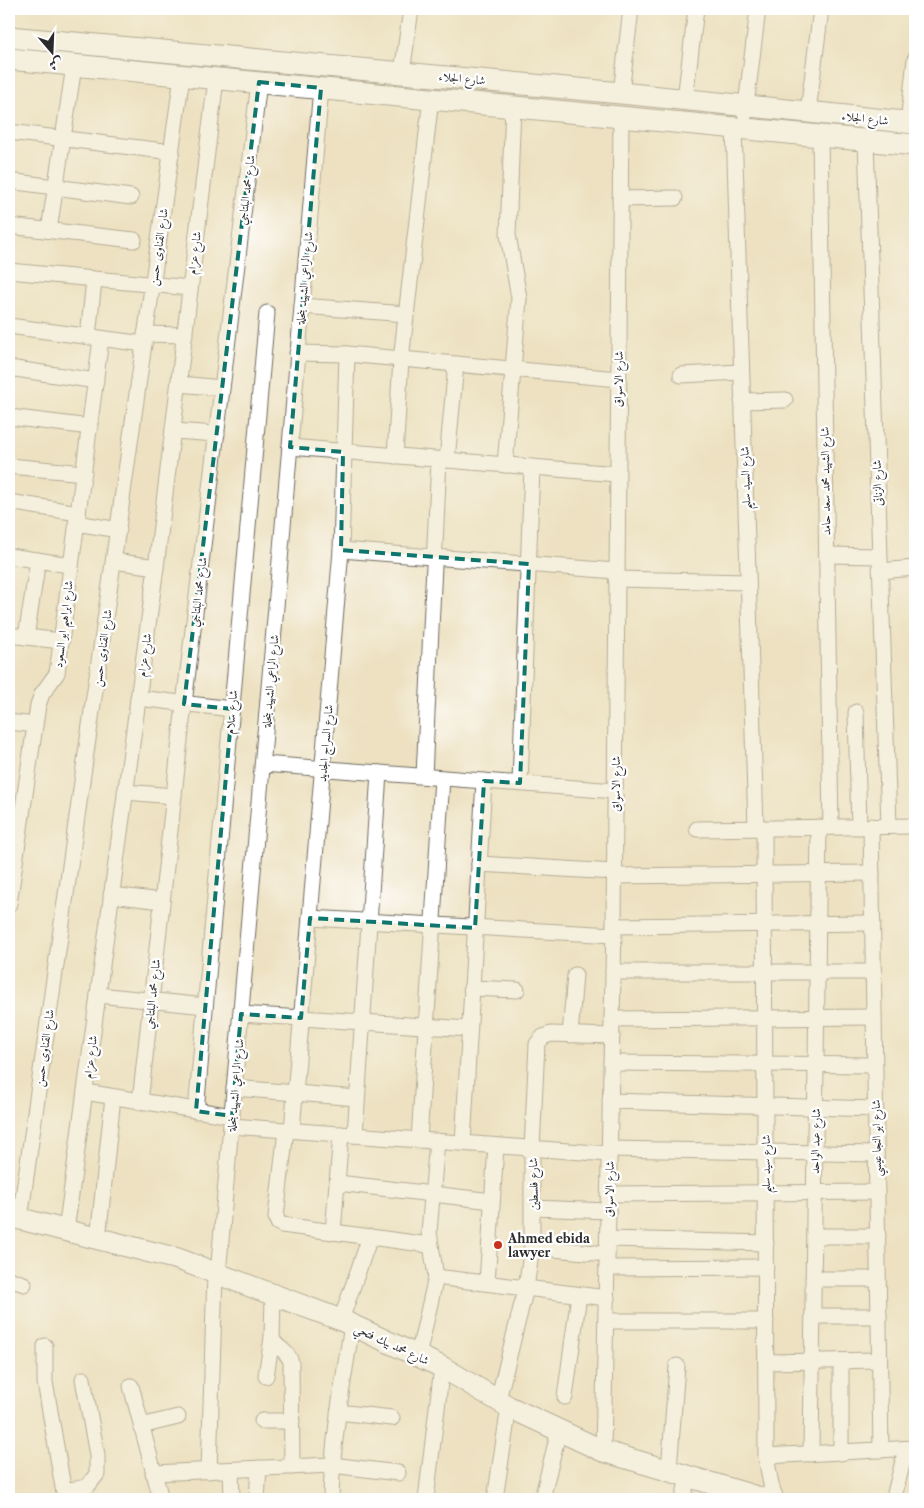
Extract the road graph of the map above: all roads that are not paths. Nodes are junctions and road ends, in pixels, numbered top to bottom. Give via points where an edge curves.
1 (411, 9) edge
2 (631, 9) edge
3 (696, 9) edge
4 (758, 9) edge
5 (821, 9) edge
6 (9, 37) edge
7 (9, 59) edge
8 (915, 59) edge
9 (74, 66) junction
10 (370, 70) junction
11 (402, 73) junction
12 (182, 76) junction
13 (216, 79) junction
14 (259, 82) junction
15 (321, 88) junction
16 (368, 92) junction
17 (620, 93) junction
18 (431, 98) junction
19 (685, 99) junction
20 (513, 106) junction
21 (746, 106) junction
22 (808, 112) junction
23 (621, 116) junction
24 (912, 123) edge
25 (738, 128) junction
26 (9, 132) edge
27 (820, 136) junction
28 (62, 139) junction
29 (866, 140) junction
30 (915, 145) edge
31 (172, 152) junction
32 (9, 181) edge
33 (55, 187) junction
34 (130, 197) dead end
35 (675, 198) dead end
36 (620, 199) junction
37 (9, 226) edge
38 (49, 230) junction
39 (134, 240) dead end
40 (9, 271) edge
41 (94, 280) junction
42 (153, 285) junction
43 (190, 288) junction
44 (302, 306) junction
45 (267, 313) dead end
46 (406, 314) junction
47 (9, 326) edge
48 (184, 335) junction
49 (95, 338) junction
50 (145, 339) junction
51 (298, 352) junction
52 (347, 354) junction
53 (401, 360) junction
54 (456, 364) junction
55 (9, 368) edge
56 (513, 370) junction
57 (741, 372) junction
58 (681, 375) dead end
59 (618, 379) junction
60 (96, 381) junction
61 (179, 384) junction
62 (222, 388) junction
63 (785, 400) dead end
64 (742, 401) junction
65 (9, 417) edge
66 (90, 428) junction
67 (174, 431) junction
68 (217, 434) junction
69 (290, 447) junction
70 (344, 452) junction
71 (395, 456) junction
72 (443, 460) junction
73 (506, 465) junction
74 (9, 466) edge
75 (532, 467) junction
76 (84, 474) junction
77 (617, 474) junction
78 (9, 502) edge
79 (77, 518) junction
80 (119, 530) junction
81 (341, 550) junction
82 (9, 556) edge
83 (826, 556) junction
84 (434, 557) junction
85 (38, 560) junction
86 (114, 561) junction
87 (529, 564) junction
88 (879, 564) junction
89 (70, 565) junction
90 (156, 567) junction
91 (915, 568) edge
92 (616, 575) junction
93 (748, 582) junction
94 (9, 635) edge
95 (26, 637) junction
96 (60, 641) junction
97 (138, 698) junction
98 (184, 704) junction
99 (232, 709) junction
100 (856, 712) dead end
101 (9, 722) edge
102 (35, 725) junction
103 (263, 764) junction
104 (323, 769) junction
105 (379, 773) junction
106 (424, 776) junction
107 (442, 778) junction
108 (484, 781) junction
109 (520, 783) junction
110 (615, 791) junction
111 (125, 792) junction
112 (174, 796) junction
113 (865, 826) junction
114 (889, 826) junction
115 (915, 826) edge
116 (825, 827) junction
117 (760, 828) junction
118 (697, 829) dead end
119 (479, 864) junction
120 (872, 873) junction
121 (614, 874) junction
122 (764, 874) junction
123 (818, 874) junction
124 (111, 895) junction
125 (162, 901) junction
126 (9, 904) edge
127 (310, 918) junction
128 (369, 922) junction
129 (873, 923) junction
130 (764, 924) junction
131 (817, 924) junction
132 (433, 925) junction
133 (475, 928) junction
134 (614, 931) junction
135 (613, 972) junction
136 (765, 972) junction
137 (817, 972) junction
138 (874, 972) junction
139 (575, 975) dead end
140 (471, 988) junction
141 (517, 990) dead end
142 (98, 994) junction
143 (151, 1000) junction
144 (205, 1006) junction
145 (241, 1014) junction
146 (874, 1017) junction
147 (301, 1018) junction
148 (765, 1018) junction
149 (816, 1018) junction
150 (612, 1019) junction
151 (362, 1022) junction
152 (426, 1026) junction
153 (469, 1029) junction
154 (570, 1035) junction
155 (612, 1036) junction
156 (611, 1063) junction
157 (765, 1064) junction
158 (816, 1064) junction
159 (875, 1065) junction
160 (234, 1088) junction
161 (85, 1092) junction
162 (295, 1093) junction
163 (113, 1097) junction
164 (357, 1098) junction
165 (610, 1101) junction
166 (140, 1102) junction
167 (765, 1106) junction
168 (815, 1107) junction
169 (876, 1109) junction
170 (196, 1111) junction
171 (231, 1121) junction
172 (289, 1130) junction
173 (348, 1135) junction
174 (419, 1140) junction
175 (436, 1141) junction
176 (463, 1143) junction
177 (496, 1146) junction
178 (532, 1149) junction
179 (609, 1152) junction
180 (765, 1152) junction
181 (815, 1153) junction
182 (876, 1154) junction
183 (338, 1183) junction
184 (765, 1192) junction
185 (814, 1192) junction
186 (877, 1192) junction
187 (432, 1194) junction
188 (608, 1194) junction
189 (492, 1201) junction
190 (533, 1208) junction
191 (608, 1211) junction
192 (14, 1217) edge
193 (66, 1231) junction
194 (334, 1232) junction
195 (814, 1236) junction
196 (878, 1236) junction
197 (370, 1237) junction
198 (98, 1239) junction
199 (608, 1239) junction
200 (766, 1243) junction
201 (429, 1245) junction
202 (532, 1247) junction
203 (607, 1261) junction
204 (766, 1267) junction
205 (217, 1274) junction
206 (436, 1277) junction
207 (9, 1279) edge
208 (878, 1279) junction
209 (813, 1280) junction
210 (487, 1283) junction
211 (24, 1284) dead end
212 (526, 1288) junction
213 (580, 1295) junction
214 (273, 1296) junction
215 (607, 1298) junction
216 (813, 1316) junction
217 (879, 1316) junction
218 (606, 1321) junction
219 (766, 1321) junction
220 (347, 1322) junction
221 (272, 1338) junction
222 (44, 1346) dead end
223 (418, 1356) junction
224 (879, 1360) junction
225 (841, 1361) junction
226 (766, 1362) junction
227 (812, 1362) junction
228 (677, 1366) dead end
229 (442, 1367) junction
230 (266, 1376) dead end
231 (84, 1379) dead end
232 (132, 1386) dead end
233 (565, 1397) dead end
234 (504, 1403) junction
235 (338, 1412) junction
236 (178, 1417) dead end
237 (392, 1418) dead end
238 (262, 1421) dead end
239 (292, 1421) junction
240 (141, 1426) junction
241 (559, 1430) junction
242 (911, 1449) edge
243 (881, 1450) junction
244 (603, 1451) junction
245 (840, 1453) junction
246 (811, 1454) junction
247 (766, 1456) junction
248 (332, 1465) junction
249 (292, 1467) junction
250 (260, 1468) junction
251 (210, 1470) junction
252 (231, 1470) junction
253 (153, 1473) junction
254 (398, 1473) dead end
255 (679, 1473) junction
256 (895, 1493) dead end
257 (64, 1495) edge
258 (161, 1499) edge
259 (232, 1499) edge
260 (257, 1499) edge
261 (331, 1499) edge
262 (426, 1499) edge
263 (495, 1499) edge
264 (542, 1499) edge
265 (683, 1499) edge
266 (764, 1499) edge
267 (776, 1499) edge

1 - 11 street
2 - 17 street
3 - 19 street
4 - 21 street, شارع السيد سليم
5 - 22 street
6 - 10 main road, شارع الجلاء
7 - 9 main road, شارع الجلاء
8 - 24 street
9 - 12 main road, شارع الجلاء
9 - 28 street
10 - 11 main road, شارع الجلاء
10 - 16 main road
11 - 17 main road, شارع الجلاء
12 - 13 main road, شارع الجلاء
12 - 31 street, شارع القناوى حسن
13 - 14 main road, شارع الجلاء
13 - 43 street, شارع عزام
14 - 15 main road, شارع الجلاء
14 - 62 street, شارع محمد البلتاجي
15 - 16 main road, شارع الجلاء
15 - 44 street, شارع الراعي الشهيد بنحلة
16 - 18 main road, شارع الجلاء
17 - 19 main road, شارع الجلاء
18 - 20 main road, شارع الجلاء
18 - 46 street
19 - 21 main road, شارع الجلاء
20 - 23 main road, شارع الجلاء
20 - 56 street via 508,236 519,298
21 - 22 main road, شارع الجلاء
21 - 25 street, شارع السيد سليم
22 - 24 main road, شارع الجلاء
23 - 25 main road, شارع الجلاء
23 - 36 street, شارع الاسواق
25 - 27 main road, شارع الجلاء
25 - 57 street, شارع السيد سليم
26 - 28 street
27 - 29 main road, شارع الجلاء
27 - 83 street, شارع الشهيد محمد سعد حامد
28 - 31 street
28 - 33 street
29 - 30 main road, شارع الجلاء
29 - 88 street, شارع الزناتى
31 - 42 street, شارع القناوى حسن
32 - 33 street
33 - 34 street
33 - 38 street
35 - 36 street
36 - 59 street, شارع الاسواق
37 - 38 street
38 - 39 street
40 - 41 street
41 - 42 street
41 - 49 street, شارع ابراهيم ابو السعود
42 - 43 street
42 - 50 street, شارع القناوى حسن
43 - 48 street, شارع عزام
44 - 46 street
44 - 51 street, شارع الراعي الشهيد بنحلة
45 - 99 street, شارع سلام
46 - 53 street
47 - 49 street
48 - 50 street
48 - 61 street, شارع عزام
49 - 50 street
49 - 60 street, شارع ابراهيم ابو السعود
50 - 80 street, شارع القناوى حسن
51 - 52 street
51 - 69 street, شارع الراعي الشهيد بنحلة
52 - 53 street
52 - 70 street, شارع السراج الجديد
53 - 54 street
53 - 71 street
54 - 56 street
54 - 72 street
55 - 60 street
56 - 59 street
56 - 73 street
57 - 58 street
57 - 64 street, شارع السيد سليم
59 - 77 street, شارع الاسواق
60 - 66 street, شارع ابراهيم ابو السعود
61 - 62 street
61 - 67 street, شارع عزام
62 - 68 street, شارع محمد البلتاجي
63 - 64 street
64 - 93 street, شارع السيد سليم
65 - 66 street
66 - 76 street, شارع ابراهيم ابو السعود
67 - 68 street
67 - 90 street, شارع عزام
68 - 98 street, شارع محمد البلتاجي
69 - 70 street
69 - 103 street, شارع الراعي الشهيد بنحلة
70 - 71 street
70 - 81 street, شارع السراج الجديد
71 - 72 street
72 - 73 street
72 - 84 street
73 - 75 street
74 - 76 street
75 - 77 street
75 - 87 street
76 - 79 street, شارع ابراهيم ابو السعود
77 - 92 street, شارع الاسواق
78 - 79 street
79 - 80 street
79 - 89 street, شارع ابراهيم ابو السعود
80 - 86 street, شارع القناوى حسن
81 - 84 street
81 - 104 street, شارع السراج الجديد
82 - 85 street
83 - 88 street
83 - 116 street, شارع الشهيد محمد سعد حامد
84 - 87 street
84 - 106 street
85 - 89 street
85 - 95 street
86 - 90 street
86 - 192 street, شارع القناوى حسن
87 - 92 street
87 - 109 street
88 - 91 street
88 - 114 street, شارع الزناتى
89 - 96 street, شارع ابراهيم ابو السعود
90 - 97 street, شارع عزام
92 - 93 street
92 - 110 street, شارع الاسواق
93 - 117 street, شارع السيد سليم
94 - 95 street
95 - 96 street
96 - 102 street, شارع ابراهيم ابو السعود via 57,674 42,694
97 - 98 street
97 - 111 street, شارع عزام
98 - 99 street
98 - 112 street, شارع محمد البلتاجي
99 - 144 street, شارع سلام
100 - 113 street, شارع ابو النجا عيسي
101 - 102 street
102 - 126 street, شارع ابراهيم ابو السعود
103 - 104 street
103 - 145 street, شارع الراعي الشهيد بنحلة
104 - 105 street
104 - 127 street, شارع السراج الجديد
105 - 106 street
105 - 128 street
106 - 107 street
107 - 108 street
107 - 132 street
108 - 109 street
108 - 119 street
109 - 110 street
110 - 121 street, شارع الاسواق
111 - 112 street
111 - 124 street, شارع عزام
112 - 125 street, شارع محمد البلتاجي
113 - 114 street
113 - 116 street
113 - 120 street, شارع ابو النجا عيسي
114 - 115 street
116 - 117 street
116 - 123 street, شارع عبد الواحد
117 - 118 street
117 - 122 street, شارع سيد سليم
119 - 121 street
119 - 133 street
120 - 123 street
120 - 129 street, شارع ابو النجا عيسي
121 - 122 street
121 - 134 street, شارع الاسواق
122 - 123 street
122 - 130 street, شارع سيد سليم
123 - 131 street, شارع عبد الواحد
124 - 125 street
124 - 142 street, شارع عزام
125 - 143 street, شارع محمد البلتاجي
127 - 128 street
127 - 147 street, شارع السراج الجديد
128 - 132 street
128 - 151 street
129 - 131 street
129 - 138 street, شارع ابو النجا عيسي
130 - 131 street
130 - 134 street
130 - 136 street, شارع سيد سليم
131 - 137 street, شارع عبد الواحد
132 - 133 street
132 - 152 street
133 - 134 street
133 - 140 street
134 - 135 street, شارع الاسواق
135 - 136 street
135 - 150 street, شارع الاسواق
136 - 137 street
136 - 148 street, شارع سيد سليم
137 - 138 street
137 - 149 street, شارع عبد الواحد
138 - 146 street, شارع ابو النجا عيسي
139 - 154 street
140 - 141 street
140 - 153 street
142 - 143 street
142 - 161 street, شارع عزام
143 - 144 street
143 - 166 street, شارع محمد البلتاجي
144 - 170 street, شارع سلام
145 - 147 street
145 - 160 street, شارع الراعي الشهيد بنحلة
146 - 149 street
146 - 159 street, شارع ابو النجا عيسي
147 - 151 street
147 - 162 street, شارع السراج الجديد
148 - 149 street
148 - 150 street
148 - 157 street, شارع سيد سليم
149 - 158 street, شارع عبد الواحد
150 - 155 street, شارع الاسواق
151 - 152 street
151 - 164 street
152 - 153 street
152 - 174 street
153 - 176 street
154 - 155 street, شارع فلسطين
154 - 178 street, شارع فلسطين via 551,1034 537,1044
155 - 156 street, شارع الاسواق
156 - 157 street
156 - 165 street, شارع الاسواق
157 - 158 street
157 - 167 street, شارع سيد سليم
158 - 159 street
158 - 168 street, شارع عبد الواحد
159 - 169 street, شارع ابو النجا عيسي
160 - 162 street
160 - 171 street, شارع الراعي الشهيد بنحلة
161 - 163 street
161 - 193 street, شارع عزام
162 - 164 street
162 - 172 street, شارع السراج الجديد
163 - 166 street
163 - 198 street
164 - 173 street
165 - 167 street
165 - 179 street, شارع الاسواق
166 - 170 street
167 - 168 street
167 - 180 street, شارع سيد سليم
168 - 169 street
168 - 181 street, شارع عبد الواحد
169 - 182 street, شارع ابو النجا عيسي
170 - 171 street
171 - 172 street
171 - 205 street, شارع الراعي الشهيد بنحلة
172 - 173 street
172 - 194 street, شارع السراج الجديد via 277,1220 282,1225
173 - 174 street
173 - 183 street
174 - 175 street
175 - 176 street
175 - 187 street
176 - 177 street
177 - 178 street
177 - 189 street
178 - 179 street
178 - 190 street, شارع فلسطين
179 - 180 street
179 - 188 street, شارع الاسواق
180 - 181 street
180 - 184 street, شارع سيد سليم
181 - 182 street
181 - 185 street, شارع عبد الواحد
182 - 186 street, شارع ابو النجا عيسي
183 - 187 street
183 - 194 street
184 - 185 street
184 - 188 street
184 - 200 street, شارع سيد سليم
185 - 186 street
185 - 195 street, شارع عبد الواحد
186 - 196 street, شارع ابو النجا عيسي
187 - 189 street
187 - 201 street
188 - 191 street, شارع الاسواق
189 - 210 street
190 - 191 street
190 - 202 street, شارع فلسطين
191 - 199 street, شارع الاسواق
192 - 193 main road, شارع محمد بيك فتحي
193 - 198 main road, شارع محمد بيك فتحي
194 - 197 street
195 - 196 street
195 - 209 street, شارع عبد الواحد
196 - 208 street, شارع ابو النجا عيسي
197 - 201 street
197 - 220 street
198 - 205 main road, شارع محمد بيك فتحي via 178,1259
199 - 200 street
199 - 203 street, شارع الاسواق
200 - 204 street, شارع سيد سليم
201 - 206 street
202 - 203 street
202 - 212 street, شارع فلسطين
203 - 204 street
203 - 215 street, شارع الاسواق
204 - 219 street, شارع سيد سليم
205 - 214 main road, شارع محمد بيك فتحي
205 - 251 street, شارع الراعي الشهيد بنحلة
206 - 210 street
206 - 223 street
207 - 211 street
208 - 209 street
208 - 217 street, شارع ابو النجا عيسي
209 - 216 street, شارع عبد الواحد
210 - 212 street
212 - 213 street
212 - 234 street, شارع فلسطين
213 - 215 street
213 - 233 street
214 - 220 main road, شارع محمد بيك فتحي
214 - 221 street
215 - 218 street, شارع الاسواق
216 - 217 street
216 - 227 street, شارع عبد الواحد
217 - 224 street, شارع ابو النجا عيسي
218 - 219 street
218 - 244 street, شارع الاسواق
219 - 226 street, شارع سيد سليم
220 - 223 main road, شارع محمد بيك فتحي
220 - 235 street
221 - 230 street
221 - 239 street via 273,1343 289,1355 291,1362
222 - 257 street via 45,1382
223 - 229 main road, شارع محمد بيك فتحي
224 - 225 street
224 - 243 street, شارع ابو النجا عيسي
225 - 227 street
225 - 245 street
226 - 227 street
226 - 247 street, شارع سيد سليم
227 - 246 street, شارع عبد الواحد
228 - 255 street
229 - 234 main road, شارع محمد بيك فتحي
229 - 262 street
231 - 257 street via 98,1474 87,1487
232 - 240 street
234 - 241 main road, شارع محمد بيك فتحي
234 - 263 street, شارع فلسطين
235 - 237 street
235 - 248 street
236 - 240 street
238 - 239 street
239 - 249 street
240 - 253 street
241 - 244 main road, شارع محمد بيك فتحي
241 - 264 street
242 - 243 street
242 - 256 street
243 - 245 street
244 - 255 main road, شارع محمد بيك فتحي
245 - 246 street
246 - 247 street
247 - 267 street, شارع سيد سليم
248 - 249 street
248 - 254 street
248 - 261 street
249 - 250 street
250 - 252 street
250 - 260 street
251 - 252 street
251 - 253 street
252 - 259 street
253 - 258 street
255 - 265 street
255 - 266 main road, شارع محمد بيك فتحي

